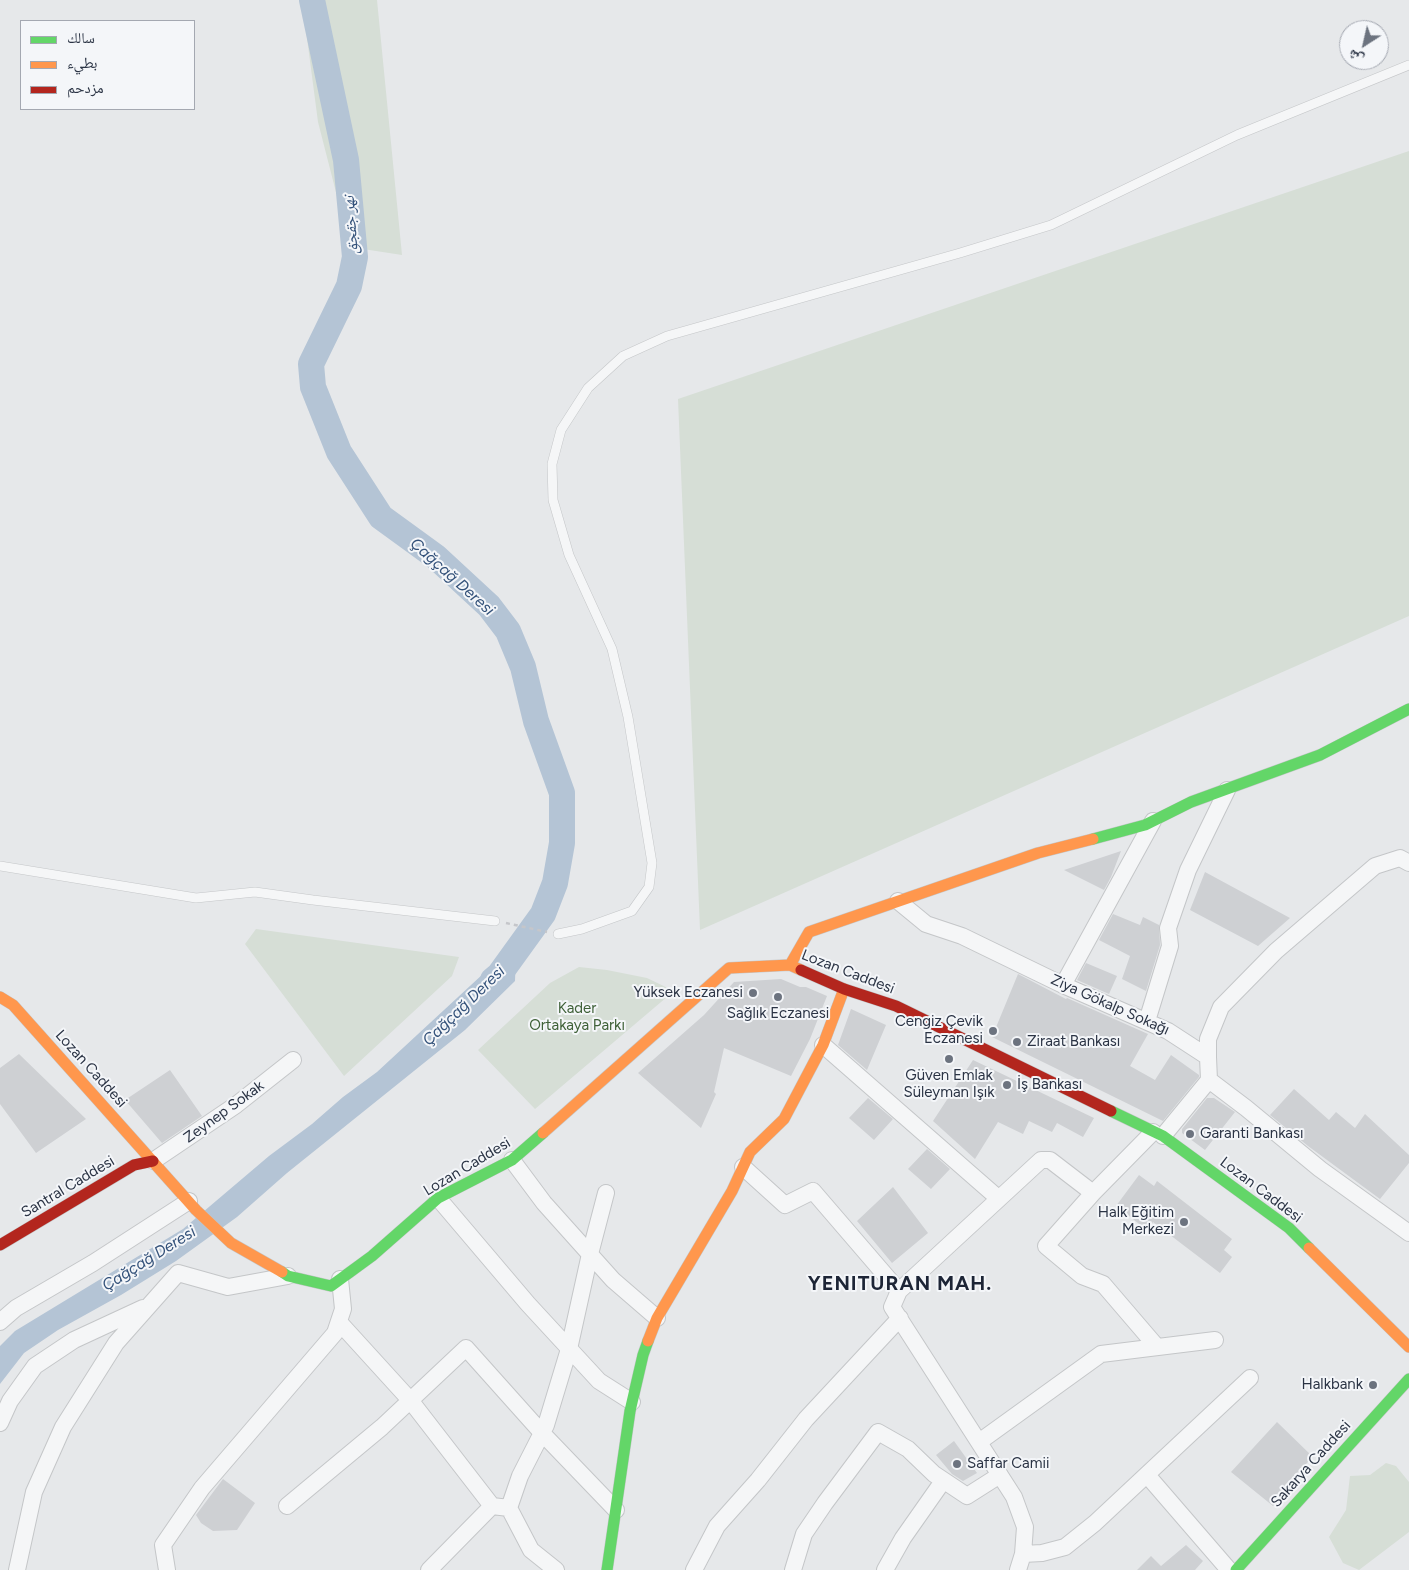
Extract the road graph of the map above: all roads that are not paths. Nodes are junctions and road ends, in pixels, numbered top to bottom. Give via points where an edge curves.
1 (1409, 65) edge
2 (1409, 709) edge
3 (1227, 790) junction
4 (1153, 821) junction
5 (1409, 863) edge
6 (0, 866) edge
7 (898, 901) junction
8 (495, 921) road end
9 (558, 934) road end
10 (790, 965) junction
11 (1063, 985) junction
12 (844, 989) junction
13 (0, 997) edge
14 (1147, 1021) junction
15 (823, 1045) junction
16 (1208, 1057) junction
17 (293, 1060) dead end
18 (1209, 1080) junction
19 (1158, 1134) junction
20 (512, 1160) junction
21 (153, 1161) junction
22 (743, 1167) junction
23 (606, 1192) dead end
24 (1093, 1193) junction
25 (438, 1198) junction
26 (998, 1198) junction
27 (192, 1206) junction
28 (1409, 1233) edge
29 (0, 1245) edge
30 (590, 1254) junction
31 (288, 1276) junction
32 (340, 1279) junction
33 (899, 1291) junction
34 (150, 1305) junction
35 (657, 1318) junction
36 (900, 1318) junction
37 (0, 1322) edge
38 (339, 1322) junction
39 (1215, 1340) dead end
40 (1157, 1347) junction
41 (1409, 1347) edge
42 (569, 1349) junction
43 (1250, 1378) dead end
44 (1409, 1379) edge
45 (410, 1400) junction
46 (632, 1402) junction
47 (0, 1423) edge
48 (542, 1433) junction
49 (979, 1442) junction
50 (1000, 1475) junction
51 (1147, 1475) junction
52 (943, 1481) junction
53 (287, 1506) dead end
54 (492, 1506) junction
55 (509, 1508) junction
56 (616, 1510) junction
57 (1023, 1554) junction
58 (17, 1570) edge
59 (167, 1570) edge
60 (429, 1570) edge
61 (556, 1570) edge
62 (607, 1570) edge
63 (694, 1570) edge
64 (793, 1570) edge
65 (884, 1570) edge
66 (1018, 1570) edge
67 (1229, 1570) edge
68 (1236, 1570) edge

1 - 9 lane via 1237,135 1051,225 667,336 623,356 588,388 561,430 552,464 553,500 569,555 612,649 628,717 652,863 649,887 632,911
2 - 3 street via 1320,756
3 - 4 street via 1191,802
3 - 14 street via 1188,870 1168,928 1170,946
4 - 7 street via 1038,852
4 - 11 street
5 - 16 street via 1400,858 1375,866 1276,951 1221,1007 1208,1039
6 - 8 lane via 196,898 255,892
7 - 10 street via 809,932
7 - 11 street, Ziya Gökalp Sokağı via 926,924 962,936
10 - 12 street, Lozan Caddesi
10 - 20 street, Lozan Caddesi via 728,968
11 - 14 street, Ziya Gökalp Sokağı
12 - 15 street
12 - 19 street, Lozan Caddesi via 896,1006
13 - 21 street, Lozan Caddesi via 13,1005
14 - 16 street, Ziya Gökalp Sokağı via 1168,1030
15 - 22 street via 784,1119 750,1152
15 - 26 street
16 - 18 street
17 - 21 street, Zeynep Sokak
18 - 19 street
18 - 28 street via 1320,1169
19 - 24 street
19 - 41 street, Lozan Caddesi via 1289,1228
20 - 25 street, Lozan Caddesi
20 - 30 street via 544,1203
21 - 27 street, Lozan Caddesi
21 - 29 street, Santral Caddesi via 134,1165
22 - 33 street via 785,1205 813,1190
22 - 35 street
23 - 30 street
24 - 26 street via 1050,1160 1041,1160
24 - 40 street via 1046,1246 1082,1276 1103,1284
25 - 32 street, Lozan Caddesi via 372,1256
25 - 42 street
26 - 33 street
27 - 31 street, Lozan Caddesi via 231,1243
27 - 37 street via 16,1308
30 - 35 street via 613,1280
30 - 42 street
31 - 32 street, Lozan Caddesi via 331,1286
31 - 34 street via 228,1287 178,1273
32 - 38 street via 343,1309
33 - 36 street via 892,1307
34 - 47 street via 74,1340 35,1366 10,1401
34 - 58 street via 116,1343 63,1427 34,1492
35 - 46 street via 643,1355
36 - 49 street
36 - 63 street via 806,1419 717,1526
38 - 45 street
38 - 59 street via 335,1333 202,1488 163,1545
39 - 40 street
40 - 49 street via 1101,1354
42 - 46 street via 599,1381
42 - 48 street
43 - 51 street
44 - 68 street, Sakarya Caddesi
45 - 48 street via 466,1348
45 - 53 street
45 - 54 street
46 - 56 street
48 - 55 street via 520,1476
48 - 56 street
49 - 50 street
50 - 52 street via 967,1496
50 - 57 street via 1014,1497 1025,1527
51 - 57 street via 1065,1547
51 - 67 street
52 - 64 street via 908,1449 878,1432 824,1502 804,1534
52 - 65 street
54 - 55 street
54 - 60 street
55 - 61 street via 531,1550
56 - 62 street
57 - 66 street

